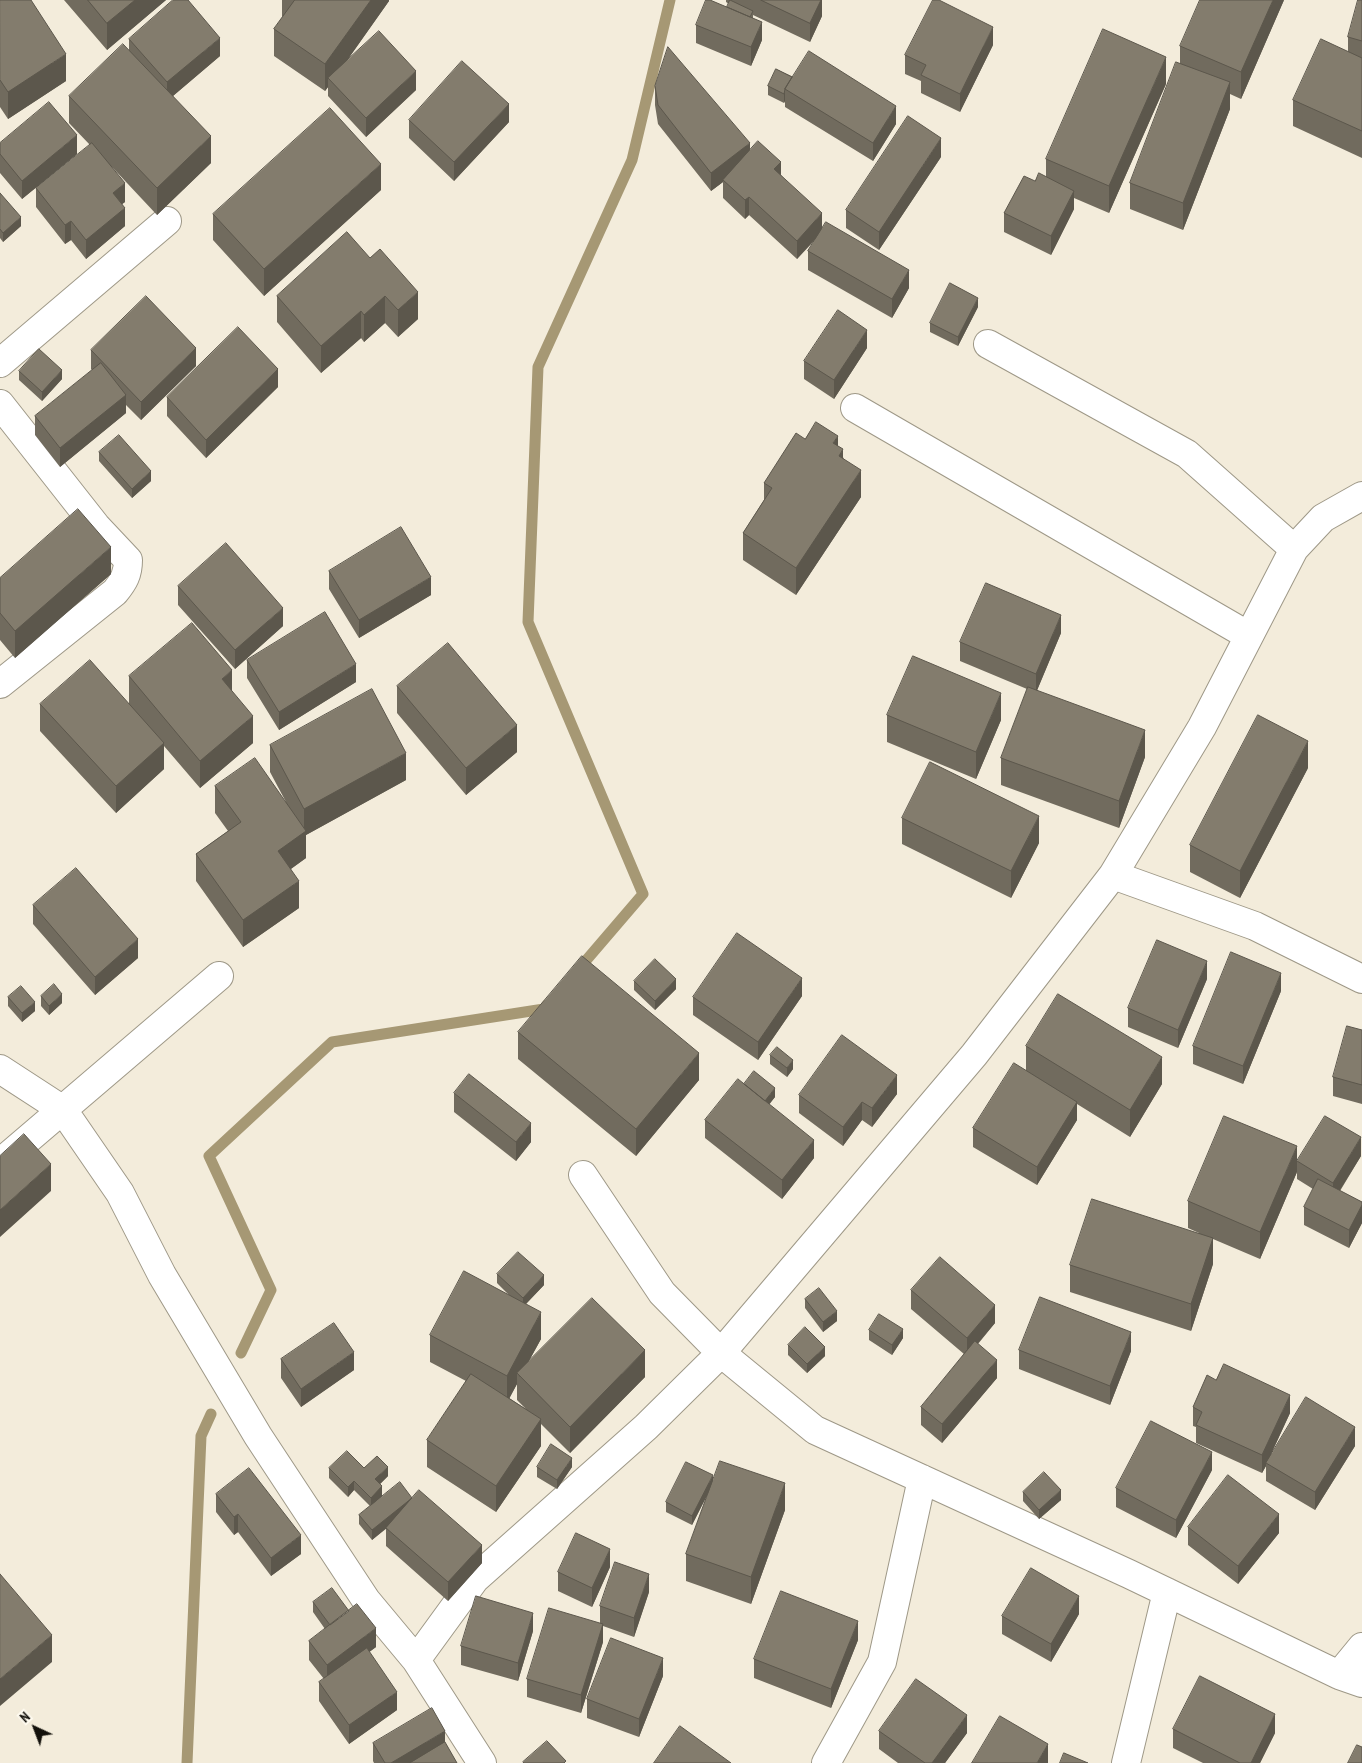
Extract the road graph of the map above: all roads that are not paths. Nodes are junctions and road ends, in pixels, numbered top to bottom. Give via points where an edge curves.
1 (167, 220) dead end
2 (988, 344) dead end
3 (0, 363) edge
4 (0, 404) edge
5 (855, 408) dead end
6 (1362, 496) edge
7 (1294, 549) junction
8 (1249, 636) junction
9 (0, 684) edge
10 (1113, 875) junction
11 (219, 976) dead end
12 (1362, 979) edge
13 (0, 1069) edge
14 (63, 1110) junction
15 (0, 1163) edge
16 (583, 1175) dead end
17 (721, 1353) junction
18 (922, 1479) junction
19 (1167, 1592) junction
20 (1362, 1647) edge
21 (416, 1660) junction
22 (1351, 1679) edge
23 (482, 1763) edge
24 (826, 1763) edge
25 (1126, 1763) edge

1 - 3 street
2 - 7 street via 1187,454
4 - 9 street via 96,526 128,560 128,572 114,592
5 - 8 street
6 - 7 street via 1323,518
7 - 8 street
8 - 10 street via 1202,727
10 - 12 street via 1255,926
10 - 17 street via 974,1055
11 - 14 street
13 - 14 street
14 - 15 street
14 - 21 street via 120,1193 162,1275 258,1436 366,1600
16 - 17 street via 662,1293
17 - 18 street via 815,1430
17 - 21 street via 646,1427 475,1579
18 - 19 street
18 - 24 street via 882,1662
19 - 22 street
19 - 25 street
20 - 22 street
21 - 23 street

